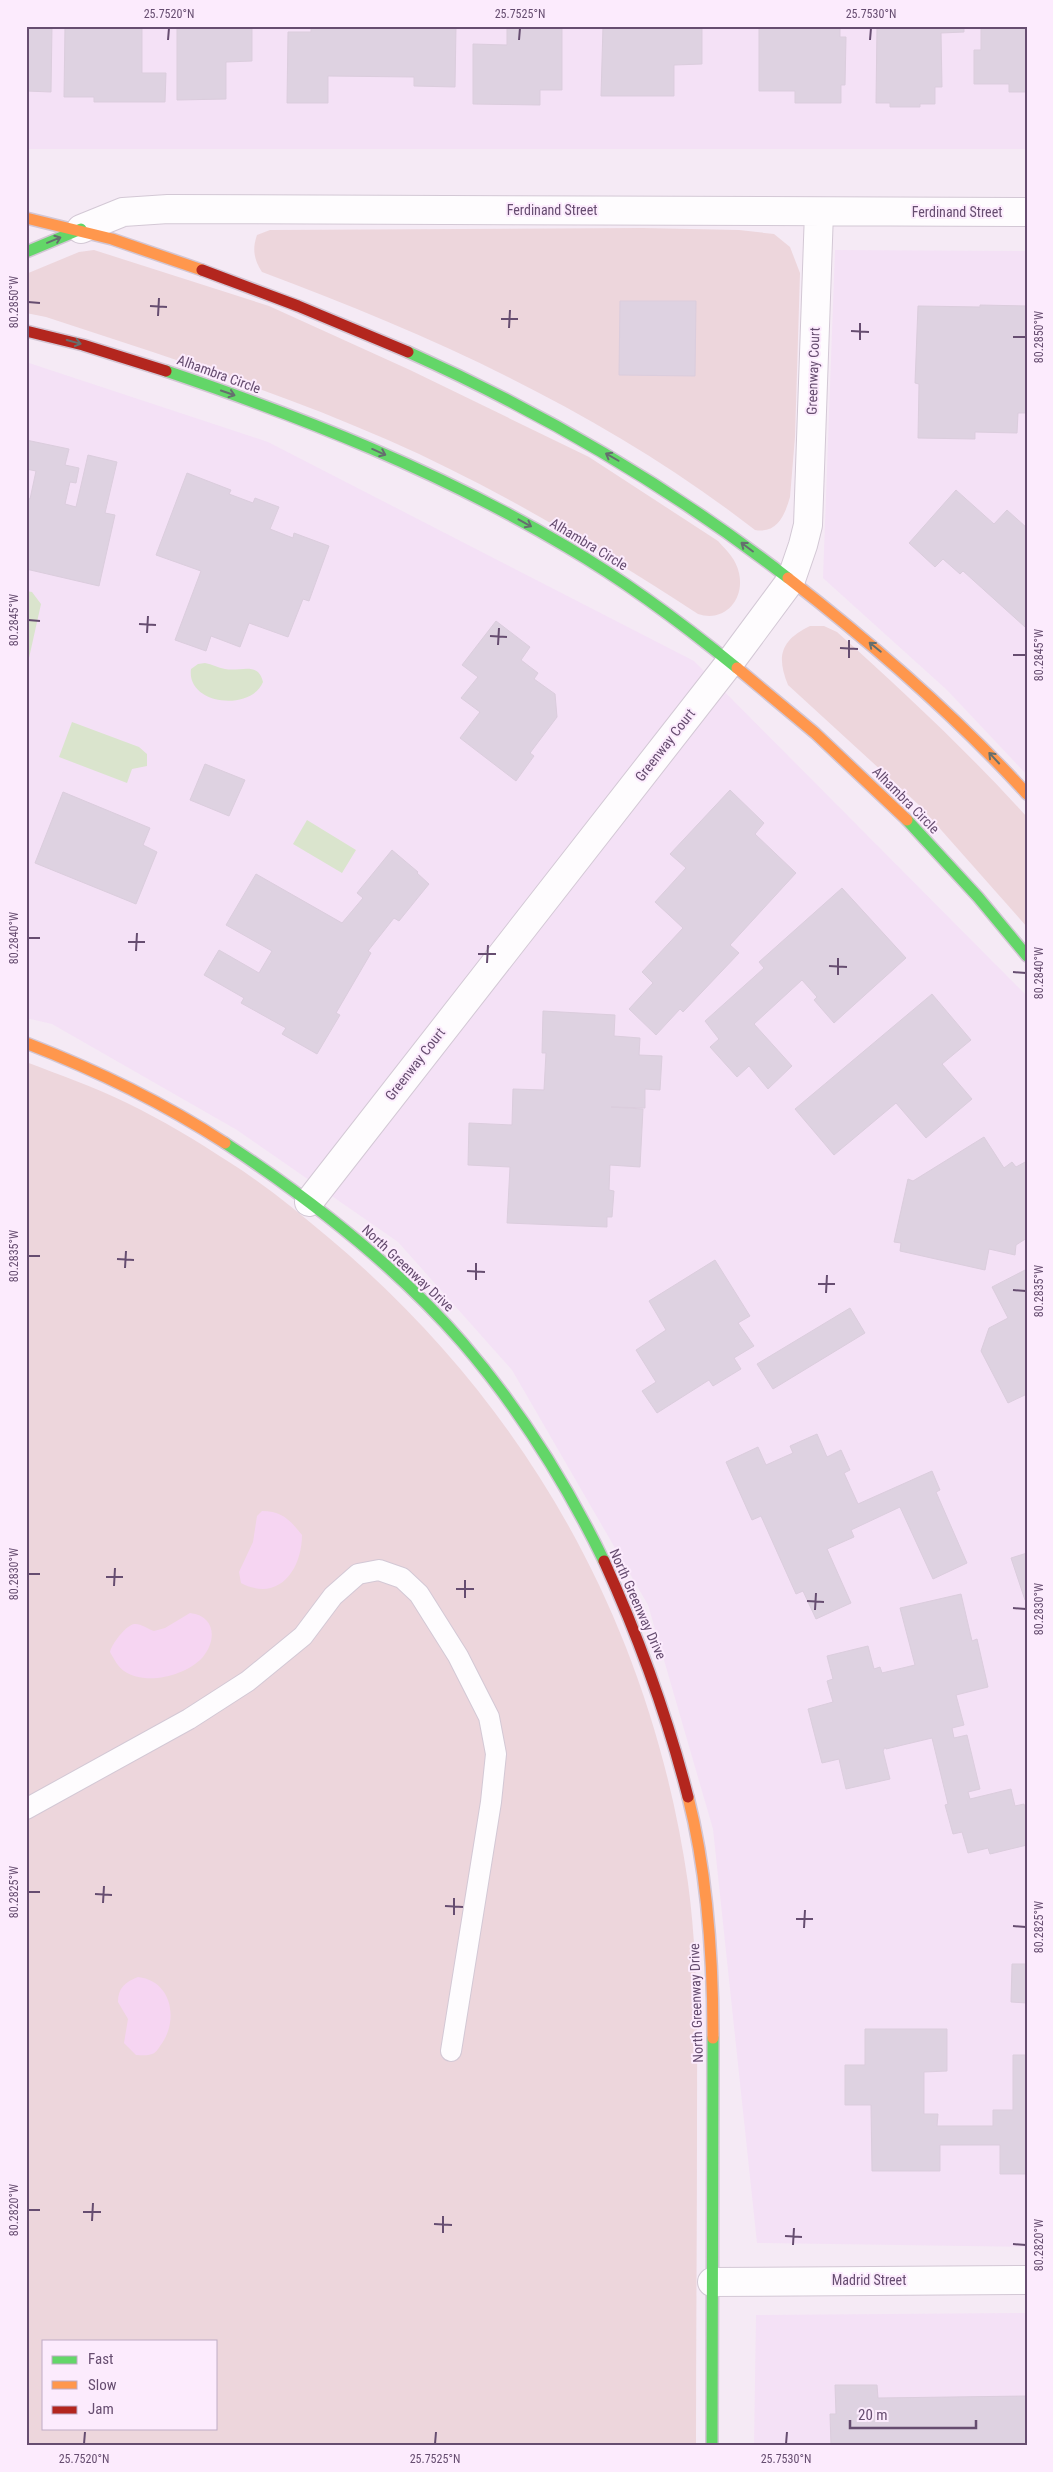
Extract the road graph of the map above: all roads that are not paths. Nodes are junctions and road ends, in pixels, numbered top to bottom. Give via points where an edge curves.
1 (819, 212) junction
2 (1027, 212) edge
3 (26, 218) edge
4 (81, 229) junction
5 (26, 252) edge
6 (26, 331) edge
7 (791, 580) junction
8 (730, 661) junction
9 (1027, 794) edge
10 (1027, 956) edge
11 (26, 1043) edge
12 (309, 1202) junction
13 (26, 1810) edge
14 (451, 2051) dead end
15 (1027, 2280) edge
16 (712, 2282) junction
17 (712, 2446) edge

1 - 2 street, Ferdinand Street
1 - 4 street, Ferdinand Street via 168,208 124,212
1 - 7 street, Greenway Court via 808,525
3 - 4 street
5 -> 4 street
7 -> 4 street via 705,516 623,463 485,389 287,302
6 -> 8 street, Alhambra Circle via 108,352 238,396 351,440 442,481 567,547 662,608
7 - 8 street, Greenway Court
9 -> 7 street via 931,694
8 - 10 street, Alhambra Circle via 880,794 950,866
8 - 12 street, Greenway Court
11 - 12 street, North Greenway Drive via 78,1062 171,1110 243,1154
12 - 16 street, North Greenway Drive via 383,1263 440,1318 508,1401 556,1473 598,1551 650,1670 680,1761 700,1857 706,1905 713,2027
13 - 14 lane via 189,1719 248,1681 303,1636 334,1596 358,1574 379,1570 402,1578 418,1594 458,1656 489,1717 496,1754
15 - 16 street, Madrid Street
16 - 17 street, North Greenway Drive

